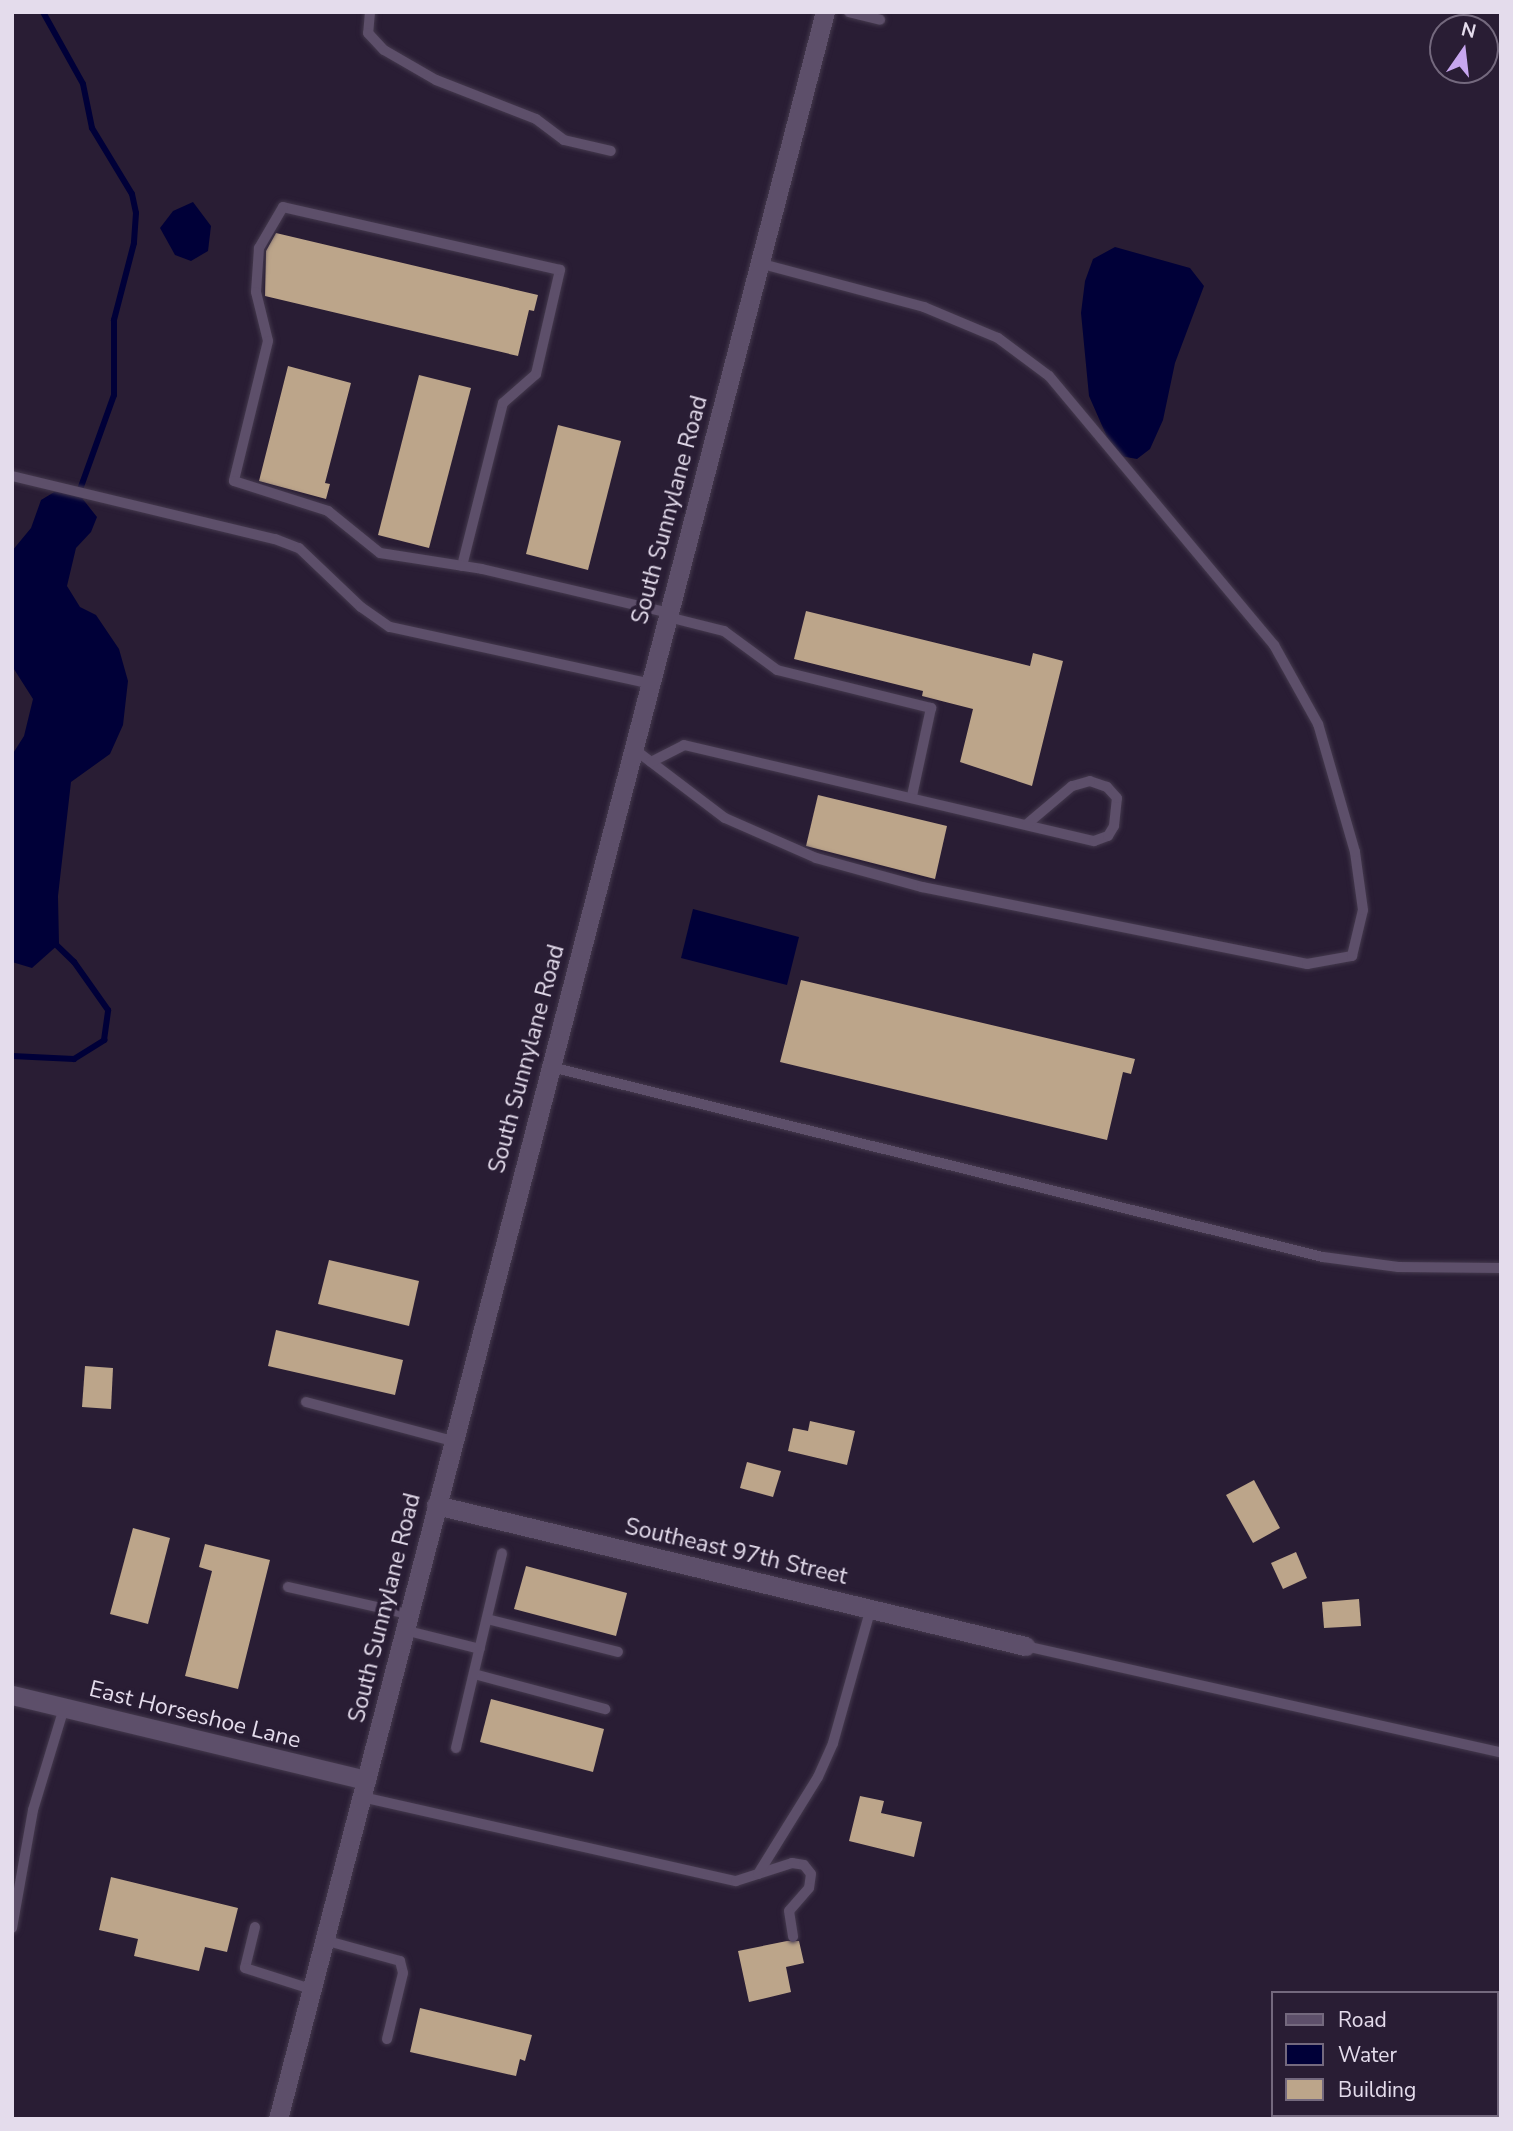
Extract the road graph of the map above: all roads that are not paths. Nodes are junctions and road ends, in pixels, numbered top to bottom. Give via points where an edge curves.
1 (370, 12) edge
2 (825, 12) edge
3 (849, 12) edge
4 (880, 20) dead end
5 (611, 151) dead end
6 (759, 263) junction
7 (12, 476) edge
8 (462, 566) junction
9 (669, 615) junction
10 (651, 684) junction
11 (634, 749) junction
12 (651, 762) junction
13 (912, 796) junction
14 (1027, 824) junction
15 (551, 1067) junction
16 (1501, 1268) edge
17 (306, 1402) dead end
18 (453, 1441) junction
19 (436, 1505) junction
20 (502, 1553) dead end
21 (289, 1587) dead end
22 (871, 1608) junction
23 (487, 1619) junction
24 (406, 1622) junction
25 (1025, 1646) joint
26 (480, 1648) junction
27 (618, 1652) dead end
28 (474, 1674) junction
29 (12, 1695) edge
30 (64, 1708) junction
31 (604, 1709) dead end
32 (456, 1748) dead end
33 (1501, 1752) edge
34 (364, 1788) junction
35 (758, 1874) junction
36 (255, 1927) dead end
37 (12, 1928) edge
38 (793, 1937) dead end
39 (324, 1940) junction
40 (311, 1989) junction
41 (387, 2039) dead end
42 (278, 2119) edge

1 - 5 lane via 368,33 384,50 436,79 536,119 564,139
2 - 6 street, South Sunnylane Road
3 - 4 lane
6 - 9 street, South Sunnylane Road
6 - 12 lane via 924,307 998,338 1049,376 1274,645 1318,724 1355,852 1363,909 1352,956 1307,964 922,887 800,853 725,818
7 - 10 lane via 299,548 361,607 390,627
8 - 8 lane via 380,553 327,511 234,481 268,341 256,292 259,248 283,207 560,270 536,374 503,403
8 - 9 lane
9 - 10 street, South Sunnylane Road
9 - 13 lane via 724,631 777,670 932,708
10 - 11 street, South Sunnylane Road
11 - 12 lane
11 - 15 street, South Sunnylane Road
12 - 13 lane via 684,745
13 - 14 lane
14 - 14 lane via 1094,841 1108,836 1114,826 1117,798 1107,787 1090,781 1072,786
15 - 16 lane via 1323,1258 1398,1267
15 - 18 street, South Sunnylane Road
17 - 18 lane
18 - 19 street, South Sunnylane Road
19 - 22 street, Southeast 97th Street
19 - 24 street, South Sunnylane Road
20 - 23 lane
21 - 24 lane
22 - 25 street, Southeast 97th Street
22 - 35 lane via 833,1744
23 - 26 lane
23 - 27 lane
24 - 26 lane
24 - 34 street, South Sunnylane Road
25 - 33 lane
26 - 28 lane
28 - 31 lane
28 - 32 lane
29 - 30 street, East Horseshoe Lane
30 - 34 street, East Horseshoe Lane
30 - 37 lane via 33,1810
34 - 35 lane via 736,1881
34 - 39 street, South Sunnylane Road
35 - 38 lane via 792,1863 804,1865 811,1874 801,1900 789,1911
36 - 40 lane via 245,1968
39 - 40 street, South Sunnylane Road
39 - 41 lane via 400,1961 403,1973
40 - 42 street, South Sunnylane Road

